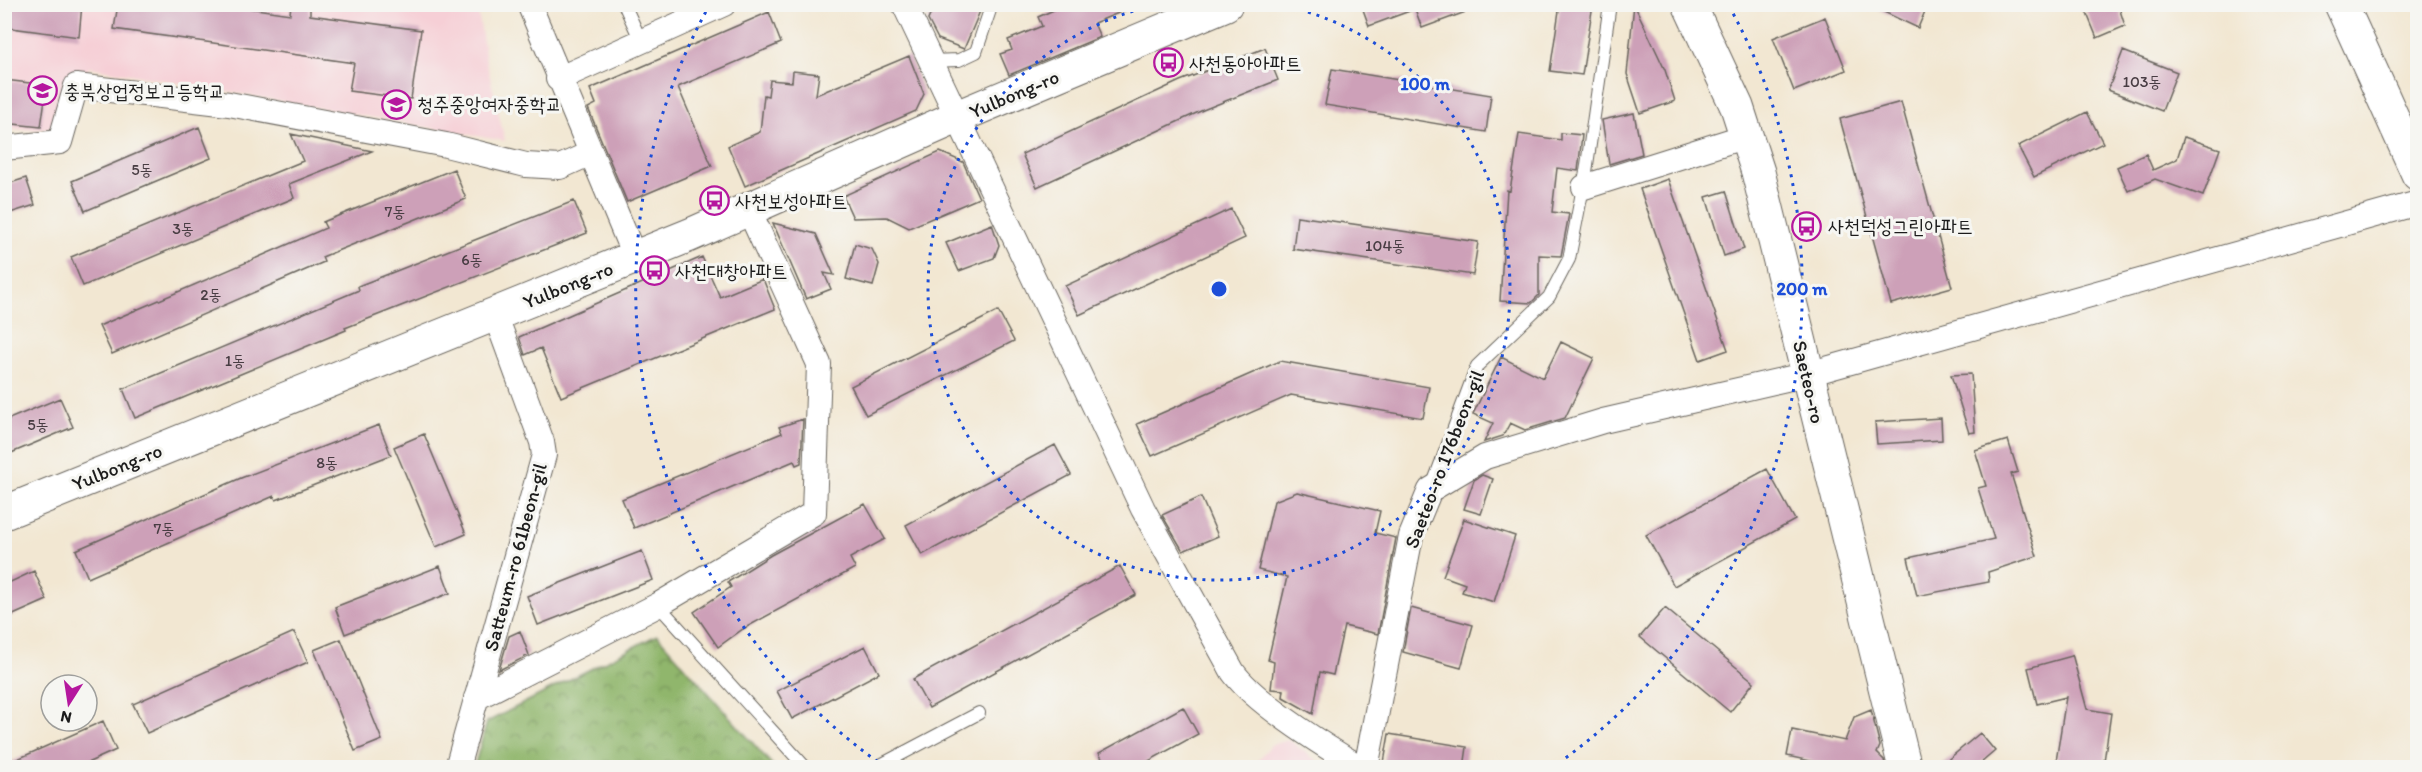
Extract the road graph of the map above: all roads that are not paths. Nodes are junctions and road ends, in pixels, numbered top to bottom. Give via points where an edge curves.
1 (529, 4) edge
2 (624, 4) edge
3 (904, 4) edge
4 (992, 4) edge
5 (1226, 4) edge
6 (1610, 4) edge
7 (1689, 4) edge
8 (2341, 4) edge
9 (719, 6) edge
10 (641, 41) junction
11 (930, 61) junction
12 (558, 79) junction
13 (957, 117) junction
14 (1746, 136) junction
15 (4, 148) edge
16 (591, 153) junction
17 (2418, 174) edge
18 (1584, 187) junction
19 (2418, 203) edge
20 (749, 210) junction
21 (635, 258) junction
22 (495, 314) junction
23 (1808, 374) junction
24 (1430, 490) junction
25 (4, 513) edge
26 (658, 604) junction
27 (476, 698) junction
28 (979, 713) dead end
29 (456, 768) edge
30 (806, 768) edge
31 (875, 768) edge
32 (1364, 768) edge
33 (1905, 768) edge

1 - 12 street
2 - 10 lane
3 - 11 street
4 - 11 lane via 976,52 959,60
5 - 13 street, Yulbong-ro
6 - 18 lane, Saeteo-ro 176beon-gil
7 - 14 street, Saeteo-ro via 1737,106
8 - 17 street
9 - 10 street
10 - 12 street
11 - 13 street
12 - 16 street
13 - 20 street, Yulbong-ro
13 - 32 street via 1143,509 1233,672 1241,684 1296,725
14 - 18 street
14 - 23 street, Saeteo-ro
15 - 16 street via 60,142 76,86 229,104 447,145 526,165 560,167
16 - 21 street
18 - 24 lane, Saeteo-ro 176beon-gil via 1569,260 1549,297 1477,366
19 - 23 street
20 - 21 street, Yulbong-ro
20 - 26 street, Satteum-ro 61beon-gil via 819,364 814,513
21 - 22 street, Yulbong-ro
22 - 25 street, Yulbong-ro
22 - 27 street, Satteum-ro 61beon-gil via 544,455
23 - 24 street via 1603,421 1485,457
23 - 33 street, Saeteo-ro
24 - 32 street, Saeteo-ro 176beon-gil via 1411,536
26 - 27 street, Satteum-ro 61beon-gil
26 - 30 lane
27 - 29 street, Satteum-ro 61beon-gil
28 - 31 lane

